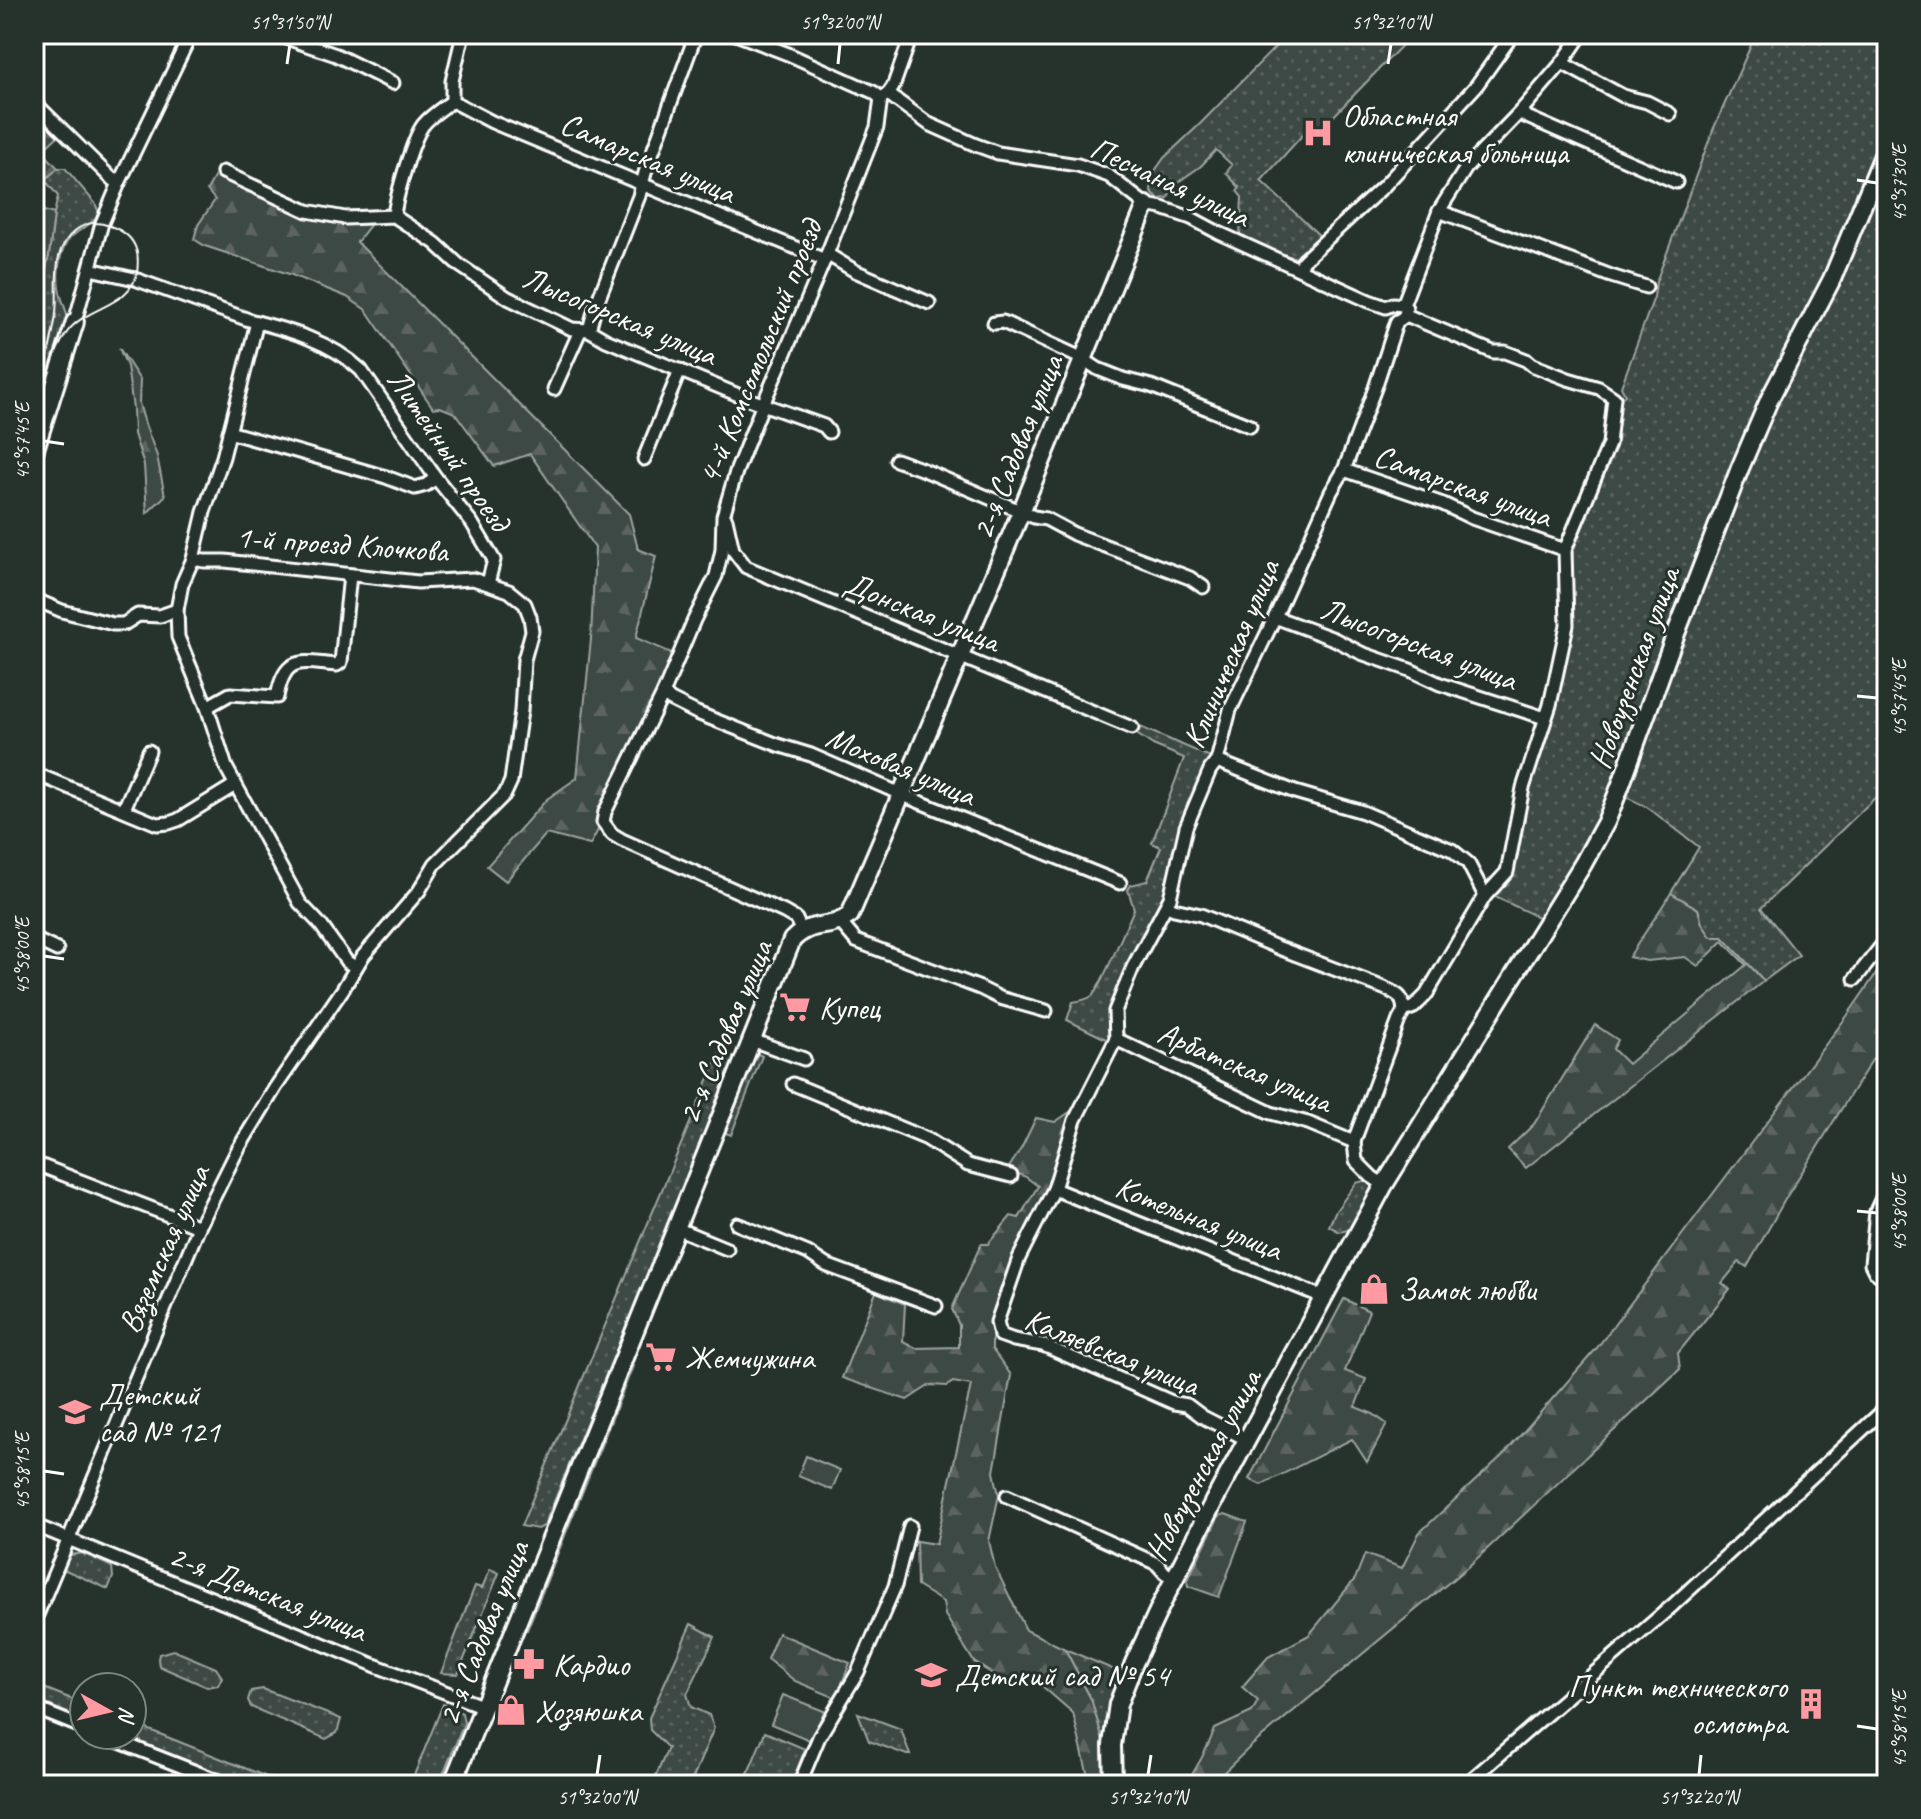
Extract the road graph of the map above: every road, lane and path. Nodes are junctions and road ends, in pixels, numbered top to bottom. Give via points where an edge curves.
1 (275, 34) edge
2 (463, 34) edge
3 (696, 34) edge
4 (736, 34) edge
5 (912, 34) edge
6 (1513, 34) edge
7 (1582, 34) edge
8 (186, 36) edge
9 (1562, 63) junction
10 (393, 83) dead end
11 (885, 96) junction
12 (452, 101) junction
13 (34, 102) edge
14 (1520, 112) junction
15 (1670, 114) dead end
16 (1887, 146) edge
17 (223, 172) dead end
18 (1676, 182) dead end
19 (119, 183) junction
20 (642, 184) junction
21 (1146, 205) junction
22 (1439, 211) junction
23 (394, 216) junction
24 (826, 257) junction
25 (90, 269) junction
26 (1299, 269) junction
27 (1646, 287) dead end
28 (929, 303) dead end
29 (1402, 313) junction
30 (75, 322) joint
31 (257, 322) junction
32 (994, 323) dead end
33 (585, 330) junction
34 (1083, 359) junction
35 (680, 370) junction
36 (554, 389) dead end
37 (1614, 398) joint
38 (764, 405) junction
39 (1250, 426) dead end
40 (229, 432) junction
41 (829, 432) dead end
42 (34, 452) edge
43 (644, 459) dead end
44 (896, 460) dead end
45 (1344, 470) junction
46 (436, 478) junction
47 (1021, 512) junction
48 (723, 516) junction
49 (1565, 550) junction
50 (193, 559) junction
51 (350, 575) junction
52 (488, 583) junction
53 (1203, 587) dead end
54 (34, 599) edge
55 (177, 610) junction
56 (1275, 617) junction
57 (960, 656) junction
58 (663, 694) junction
59 (207, 707) junction
60 (1545, 718) junction
61 (1132, 728) dead end
62 (149, 751) dead end
63 (1217, 761) junction
64 (34, 773) edge
65 (235, 785) junction
66 (902, 795) junction
67 (124, 809) junction
68 (1120, 883) dead end
69 (1485, 896) junction
70 (1167, 906) junction
71 (840, 922) junction
72 (801, 930) junction
73 (34, 939) edge
74 (1887, 939) edge
75 (57, 950) dead end
76 (356, 967) junction
77 (1855, 979) dead end
78 (1046, 1011) dead end
79 (1404, 1011) junction
80 (1116, 1039) junction
81 (752, 1040) junction
82 (308, 1042) joint
83 (804, 1059) dead end
84 (793, 1084) dead end
85 (1354, 1142) junction
86 (34, 1163) edge
87 (1011, 1176) dead end
88 (1384, 1185) junction
89 (1887, 1187) edge
90 (1054, 1189) junction
91 (737, 1224) dead end
92 (199, 1227) junction
93 (676, 1228) junction
94 (727, 1249) dead end
95 (1887, 1280) edge
96 (1323, 1297) junction
97 (936, 1306) dead end
98 (1000, 1335) joint
99 (1887, 1407) edge
100 (1248, 1440) junction
101 (1007, 1496) dead end
102 (34, 1525) edge
103 (910, 1526) dead end
104 (69, 1539) junction
105 (1175, 1579) junction
106 (34, 1622) edge
107 (484, 1707) junction
108 (34, 1708) edge
109 (68, 1722) edge
110 (137, 1751) edge
111 (201, 1780) edge
112 (229, 1785) edge
113 (452, 1785) edge
114 (799, 1785) edge
115 (1113, 1785) edge
116 (1465, 1785) edge

1 - 10 street
2 - 12 street
3 - 20 street
4 - 11 street, Песчаная улица
5 - 11 street, 4-й Комсомольский проезд
6 - 26 street via 1456,108
7 - 9 street, Клиническая улица
8 - 19 street
9 - 14 street, Клиническая улица
9 - 15 street
11 - 21 street, Песчаная улица via 929,124 998,153 1078,165 1109,176
11 - 24 street, 4-й Комсомольский проезд
12 - 20 street, Самарская улица
12 - 23 street via 417,136
13 - 19 street
14 - 18 street
14 - 22 street, Клиническая улица via 1466,168
16 - 88 street, Новоузенская улица via 1832,279 1740,468 1606,822
17 - 23 street via 307,211 345,218
19 - 25 street
20 - 24 street, Самарская улица
20 - 33 street
21 - 26 street, Песчаная улица via 1191,218
21 - 34 street, 2-я Садовая улица
22 - 27 street
22 - 29 street, Клиническая улица
23 - 33 street, Лысогорская улица via 508,298 572,329
24 - 28 street, Самарская улица
24 - 38 street, 4-й Комсомольский проезд
25 - 30 street
25 - 31 street, Литейный проезд via 135,279
26 - 29 street, Песчаная улица via 1386,307 1393,304
29 - 37 street, Песчаная улица
29 - 45 street, Клиническая улица
30 - 42 street
31 - 40 street, 1-й проезд Клочкова
31 - 46 street, Литейный проезд via 346,356
32 - 34 street via 1003,322
33 - 35 street, Лысогорская улица
33 - 36 street
34 - 39 street
34 - 47 street, 2-я Садовая улица
35 - 38 street, Лысогорская улица
35 - 43 street
37 - 49 street, Новоузенская улица via 1609,444
38 - 41 street, Лысогорская улица
38 - 48 street, 4-й Комсомольский проезд
40 - 46 street via 415,488
40 - 50 street, 1-й проезд Клочкова
44 - 47 street
45 - 49 street, Самарская улица
45 - 56 street, Клиническая улица
46 - 52 street, Литейный проезд via 494,560
47 - 53 street
47 - 57 street, 2-я Садовая улица
48 - 57 street, Донская улица via 733,550 746,567
48 - 58 street, 4-й Комсомольский проезд via 716,576
49 - 60 street, Новоузенская улица via 1567,625
50 - 51 street, 1-й проезд Клочкова
50 - 55 street, 1-й проезд Клочкова
51 - 52 street, 1-й проезд Клочкова
51 - 59 street via 341,662 293,664 285,670 277,697 230,694
52 - 76 street, Литейный проезд via 525,604 532,631 511,781 505,794 435,864
54 - 55 street via 113,624
55 - 59 street, 1-й проезд Клочкова via 178,637
56 - 60 street, Лысогорская улица via 1440,684
56 - 63 street, Клиническая улица via 1230,710
57 - 61 street, Донская улица
57 - 66 street, 2-я Садовая улица
58 - 66 street, Моховая улица via 697,713
58 - 72 street, 4-й Комсомольский проезд via 603,822 622,840 784,912
59 - 65 street, 1-й проезд Клочкова
60 - 69 street, Новоузенская улица via 1523,788 1507,872
62 - 67 street
63 - 69 street via 1363,812 1452,850 1468,863
63 - 70 street, Клиническая улица via 1186,827
64 - 67 street
65 - 67 street via 169,823 157,824
65 - 76 street, 1-й проезд Клочкова via 300,903
66 - 68 street, Моховая улица
66 - 71 street, 2-я Садовая улица via 850,915
69 - 79 street, Новоузенская улица via 1426,995
70 - 79 street via 1384,988 1403,999
70 - 80 street, Клиническая улица via 1115,1011
71 - 72 street, 2-я Садовая улица
71 - 78 street via 856,941
72 - 81 street, 2-я Садовая улица via 792,940
73 - 75 street
74 - 77 street
76 - 82 street, Литейный проезд
79 - 85 street, Новоузенская улица
80 - 85 street, Арбатская улица via 1271,1113
80 - 90 street, Клиническая улица via 1075,1120
81 - 83 street
81 - 93 street, 2-я Садовая улица
82 - 92 street, Вяземская улица via 237,1151
84 - 87 street via 927,1139 968,1165
85 - 88 street via 1356,1161
86 - 92 street
88 - 96 street, Новоузенская улица
89 - 95 street via 1876,1211 1871,1264
90 - 96 street, Котельная улица
90 - 98 street, Клиническая улица via 1019,1258 997,1322
91 - 97 street via 826,1265
92 - 104 street, Вяземская улица
93 - 94 street
93 - 107 street, 2-я Садовая улица
96 - 100 street, Новоузенская улица
98 - 100 street, Каляевская улица via 1043,1345 1187,1405
99 - 116 street via 1673,1605
100 - 105 street, Новоузенская улица
101 - 105 street via 1157,1564
102 - 104 street, 2-я Детская улица
103 - 114 street via 895,1586 858,1672 819,1737
104 - 106 street, Вяземская улица
104 - 107 street, 2-я Детская улица
105 - 115 street, Новоузенская улица via 1118,1704
107 - 113 street, 2-я Садовая улица
108 - 109 street
110 - 111 street
111 - 112 street

